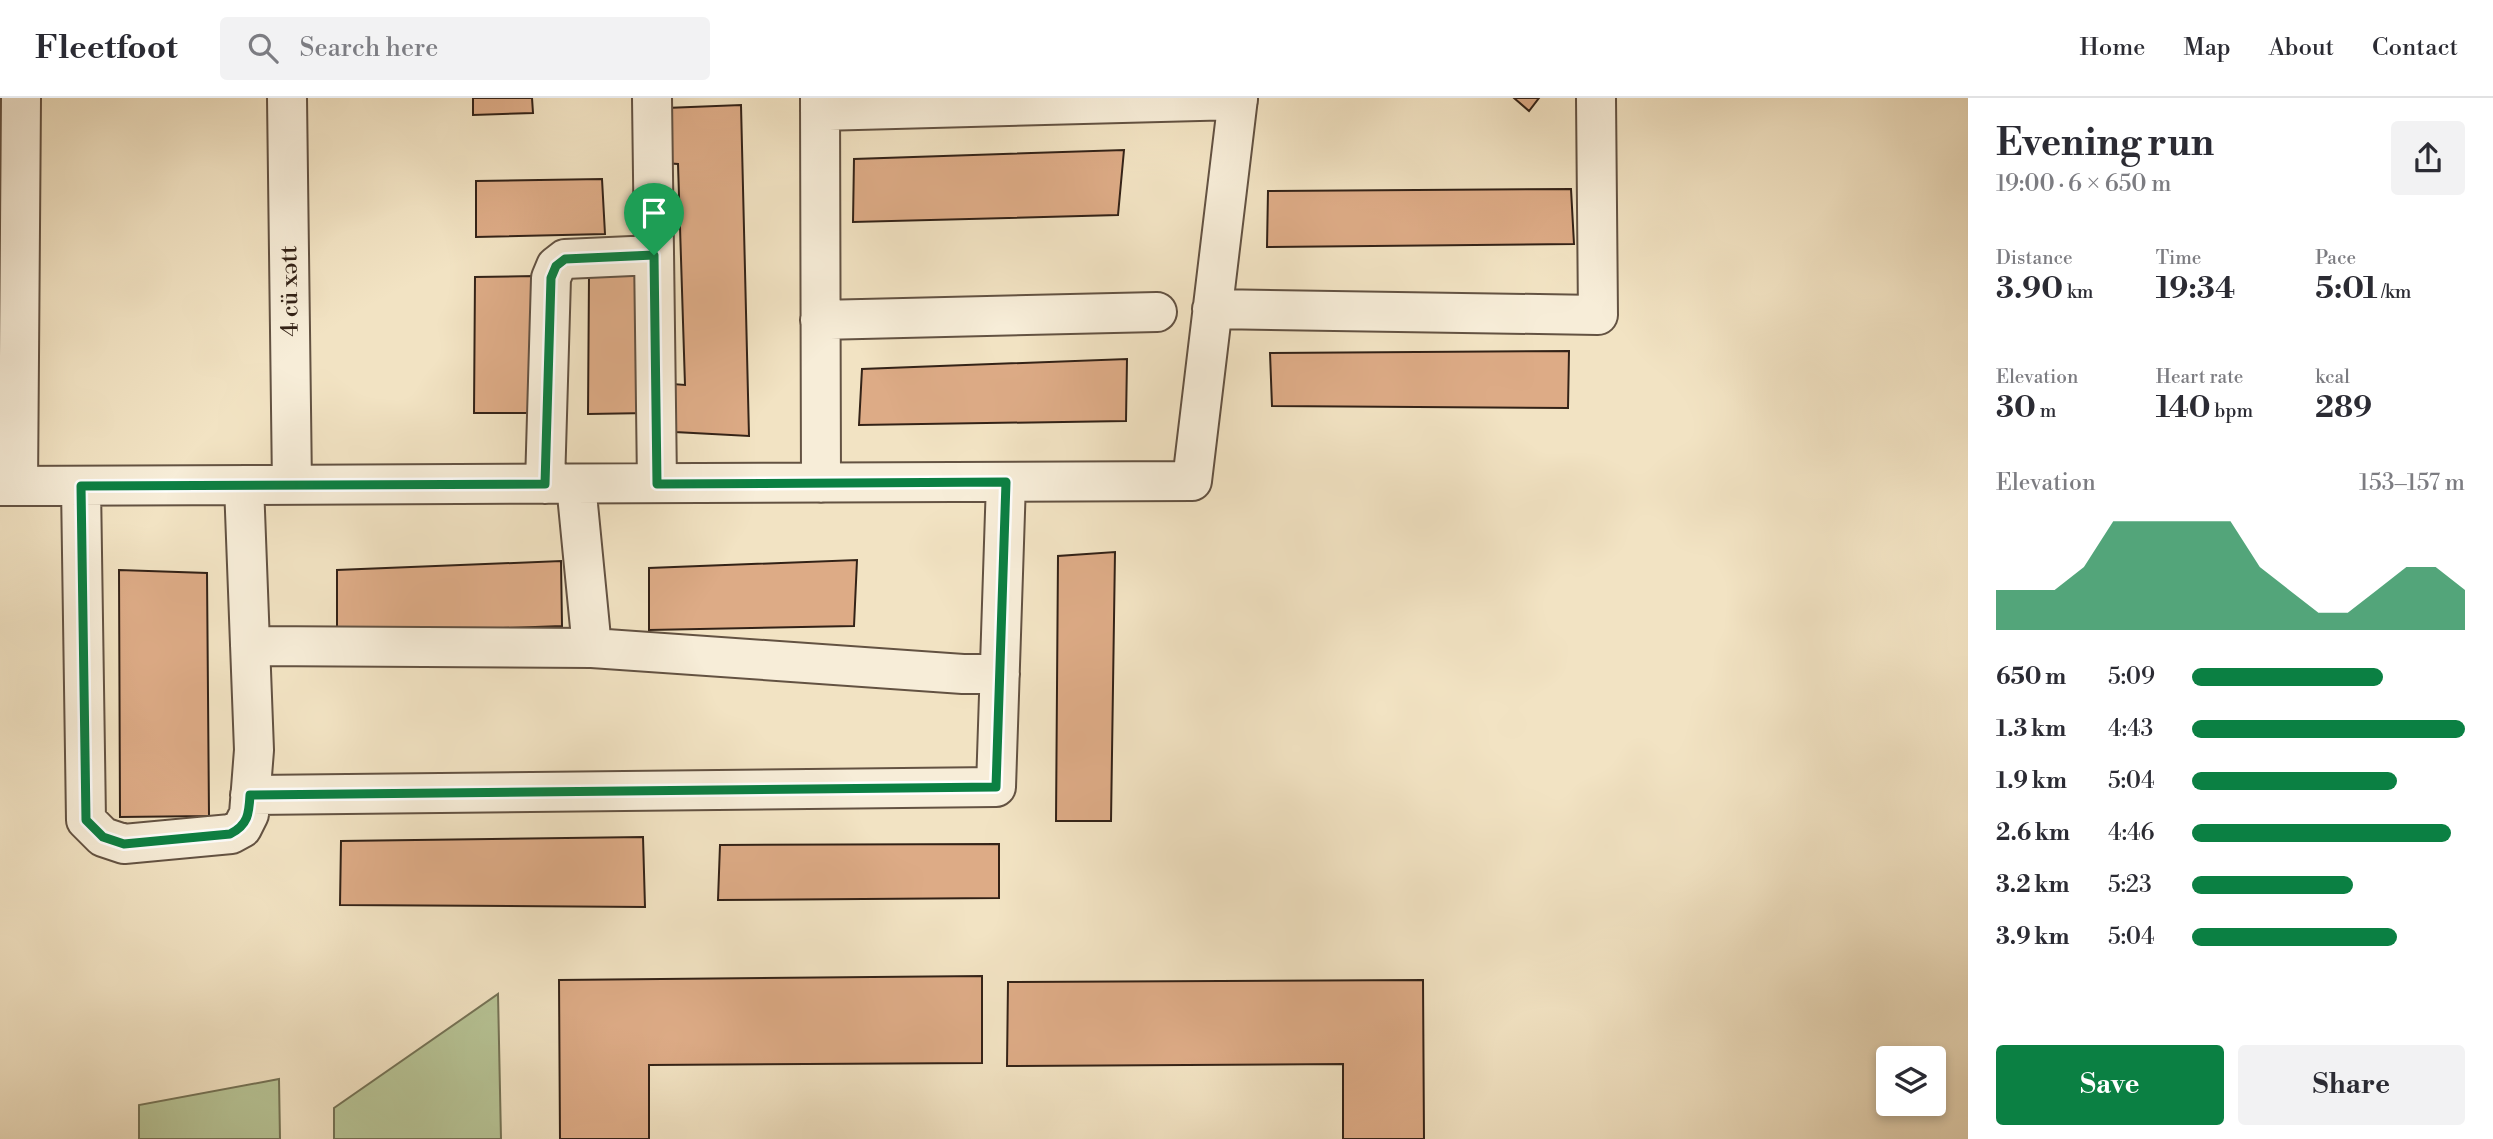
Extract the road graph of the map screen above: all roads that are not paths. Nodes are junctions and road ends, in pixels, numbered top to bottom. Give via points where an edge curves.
1 (21, 98) edge
2 (287, 98) edge
3 (652, 98) edge
4 (1596, 98) edge
5 (1238, 99) edge
6 (1158, 100) edge
7 (820, 104) edge
8 (654, 255) junction
9 (1212, 309) junction
10 (1157, 312) dead end
11 (820, 320) junction
12 (1006, 482) junction
13 (821, 483) junction
14 (560, 484) junction
15 (657, 484) junction
16 (244, 485) junction
17 (292, 485) junction
18 (9, 486) edge
19 (81, 486) junction
20 (250, 646) junction
21 (592, 648) junction
22 (1000, 674) junction
23 (250, 795) junction

1 - 18 street
2 - 17 street, 4 cü xətt
3 - 8 street
4 - 9 street via 1598,316
5 - 6 street
5 - 9 street
6 - 7 street
7 - 11 street
8 - 14 street via 565,259 551,278
8 - 15 street
9 - 12 street via 1192,481
10 - 11 street
11 - 13 street
12 - 13 street
12 - 22 street
13 - 15 street
14 - 15 street
14 - 17 street
14 - 21 street
16 - 17 street
16 - 19 street
16 - 20 street
18 - 19 street
19 - 23 street via 86,820 103,837 124,844 230,834 242,828 249,814
20 - 21 street
20 - 23 street via 254,750
21 - 22 street
22 - 23 street via 996,787

